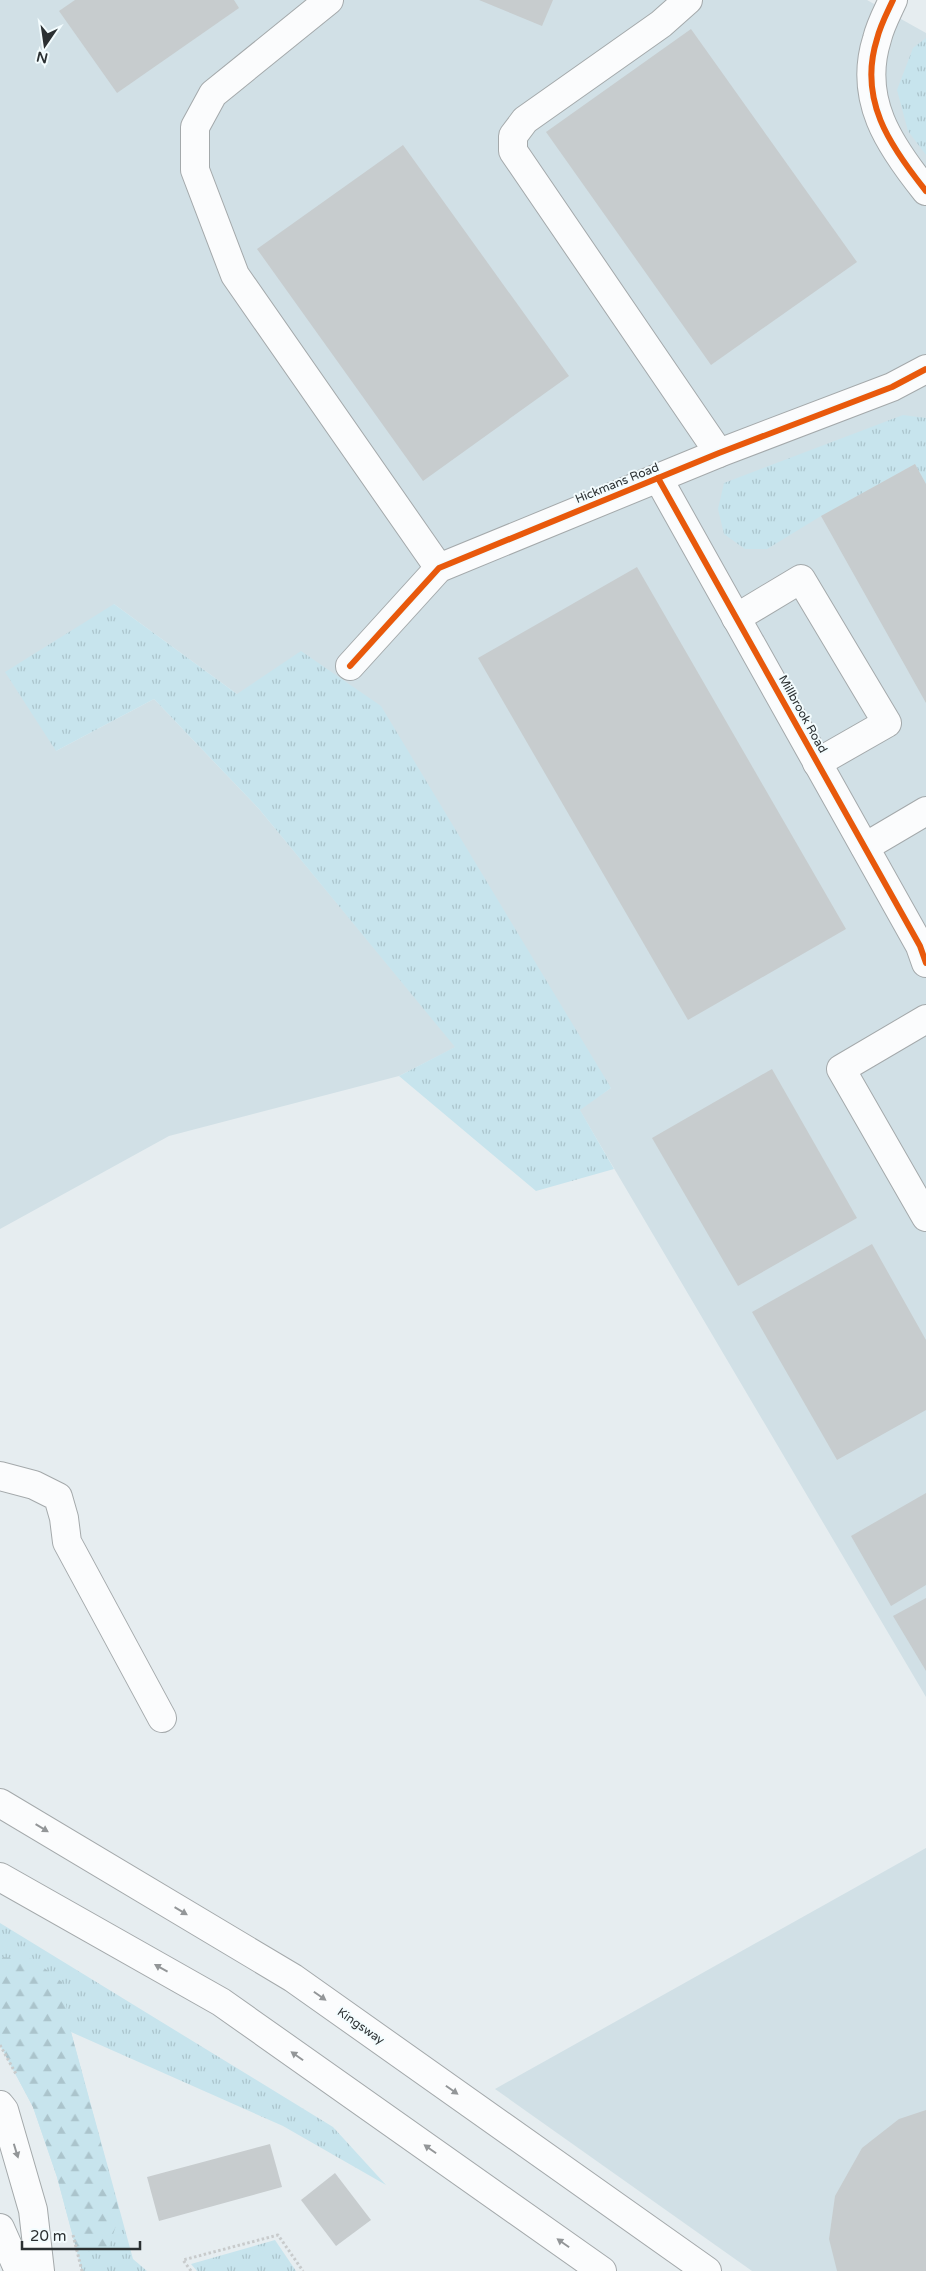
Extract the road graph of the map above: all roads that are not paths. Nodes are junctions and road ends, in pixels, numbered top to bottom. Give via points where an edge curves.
1 (329, 0) edge
2 (688, 0) edge
3 (893, 0) edge
4 (926, 191) edge
5 (926, 369) edge
6 (719, 453) junction
7 (658, 478) junction
8 (439, 568) junction
9 (736, 618) junction
10 (350, 666) dead end
11 (817, 763) junction
12 (926, 811) edge
13 (865, 848) junction
14 (926, 963) edge
15 (926, 1019) edge
16 (926, 1218) edge
17 (0, 1476) edge
18 (162, 1718) dead end
19 (0, 1803) edge
20 (0, 1877) edge
21 (0, 2105) edge
22 (0, 2228) edge
23 (19, 2271) edge
24 (40, 2271) edge
25 (602, 2271) edge
26 (707, 2271) edge

1 - 8 main road via 213,94 196,127 196,170 235,275
2 - 6 main road via 661,24 525,120 513,136 513,151
3 - 4 main road via 876,39 870,79 876,112 900,158
5 - 6 main road, Hickmans Road via 892,387
6 - 7 main road, Hickmans Road
7 - 8 main road, Hickmans Road
7 - 9 main road, Millbrook Road
8 - 10 main road, Hickmans Road
9 - 11 main road, Millbrook Road
9 - 11 main road via 800,579 887,723
11 - 13 main road, Millbrook Road
12 - 13 main road
13 - 14 main road, Millbrook Road via 920,946
15 - 16 main road via 841,1069
17 - 18 main road via 34,1485 58,1497 67,1542
19 -> 26 main road, Kingsway via 293,1978
25 -> 20 main road via 221,2002
21 -> 24 main road via 33,2210
22 - 23 main road

